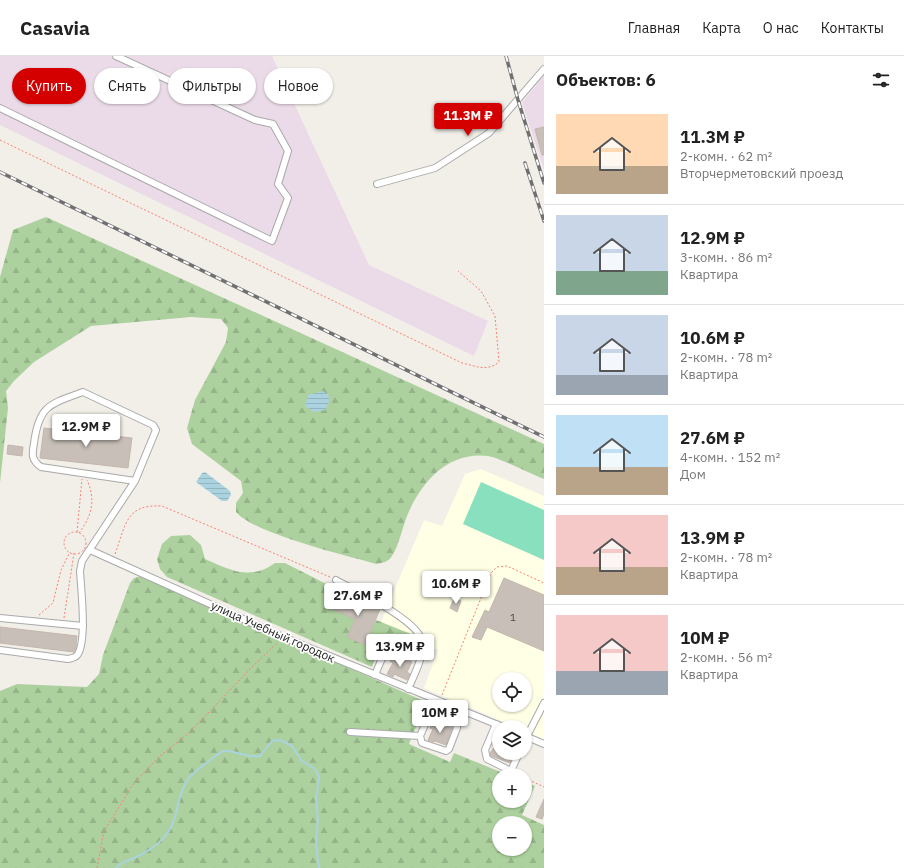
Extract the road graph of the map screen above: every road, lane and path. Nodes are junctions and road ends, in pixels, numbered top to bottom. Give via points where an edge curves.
1 (116, 56) edge
2 (544, 69) edge
3 (0, 108) edge
4 (0, 140) edge
5 (377, 184) dead end
6 (458, 271) dead end
7 (83, 473) junction
8 (135, 481) junction
9 (77, 532) junction
10 (80, 533) junction
11 (90, 550) junction
12 (70, 552) junction
13 (74, 553) junction
14 (113, 560) junction
15 (336, 580) joint
16 (544, 583) edge
17 (0, 618) edge
18 (31, 621) junction
19 (64, 624) junction
20 (82, 626) junction
21 (283, 637) junction
22 (0, 650) edge
23 (421, 657) junction
24 (374, 675) junction
25 (408, 689) junction
26 (437, 700) junction
27 (544, 703) edge
28 (430, 712) junction
29 (492, 722) edge
30 (532, 726) edge
31 (350, 732) dead end
32 (492, 733) edge
33 (420, 736) junction
34 (532, 740) edge
35 (544, 744) edge
36 (516, 760) edge
37 (532, 781) edge
38 (544, 787) edge
39 (97, 868) edge

1 - 3 street via 255,120 273,124 288,151 278,184 288,198 272,241
2 - 5 street via 489,134 435,168
4 - 6 path via 462,363 492,368 499,362 495,316 481,291
7 - 8 street
7 - 8 street via 41,467 32,457 37,423 42,413 61,400 84,392 153,425 156,430
7 - 9 path
7 - 10 path via 90,486 92,503 91,512
8 - 11 street
9 - 10 path
9 - 12 path via 70,533 64,541
10 - 13 path via 85,540 85,546 80,552
11 - 14 street, улица Учебный городок
11 - 20 street via 82,561 80,571
12 - 13 path
12 - 18 path via 61,570 53,603
13 - 19 path
14 - 15 path via 130,514 149,506 162,506
14 - 21 street, улица Учебный городок
15 - 23 street via 394,612 414,628 420,634 422,642
16 - 26 path via 507,566 497,567 491,573
17 - 18 street
18 - 19 street
19 - 20 street
20 - 22 street via 79,654 74,658
21 - 24 street, улица Учебный городок
21 - 39 path via 189,733 160,756 134,783 104,831
23 - 24 street via 389,647 385,650
23 - 25 street
24 - 25 street, улица Учебный городок
25 - 26 street, улица Учебный городок
26 - 28 street
26 - 29 street, улица Учебный городок
27 - 30 street
28 - 33 street
28 - 33 street via 457,725 449,749 443,751 422,743
31 - 33 street
32 - 36 street via 485,750 486,759 511,771
34 - 35 street
37 - 38 path

